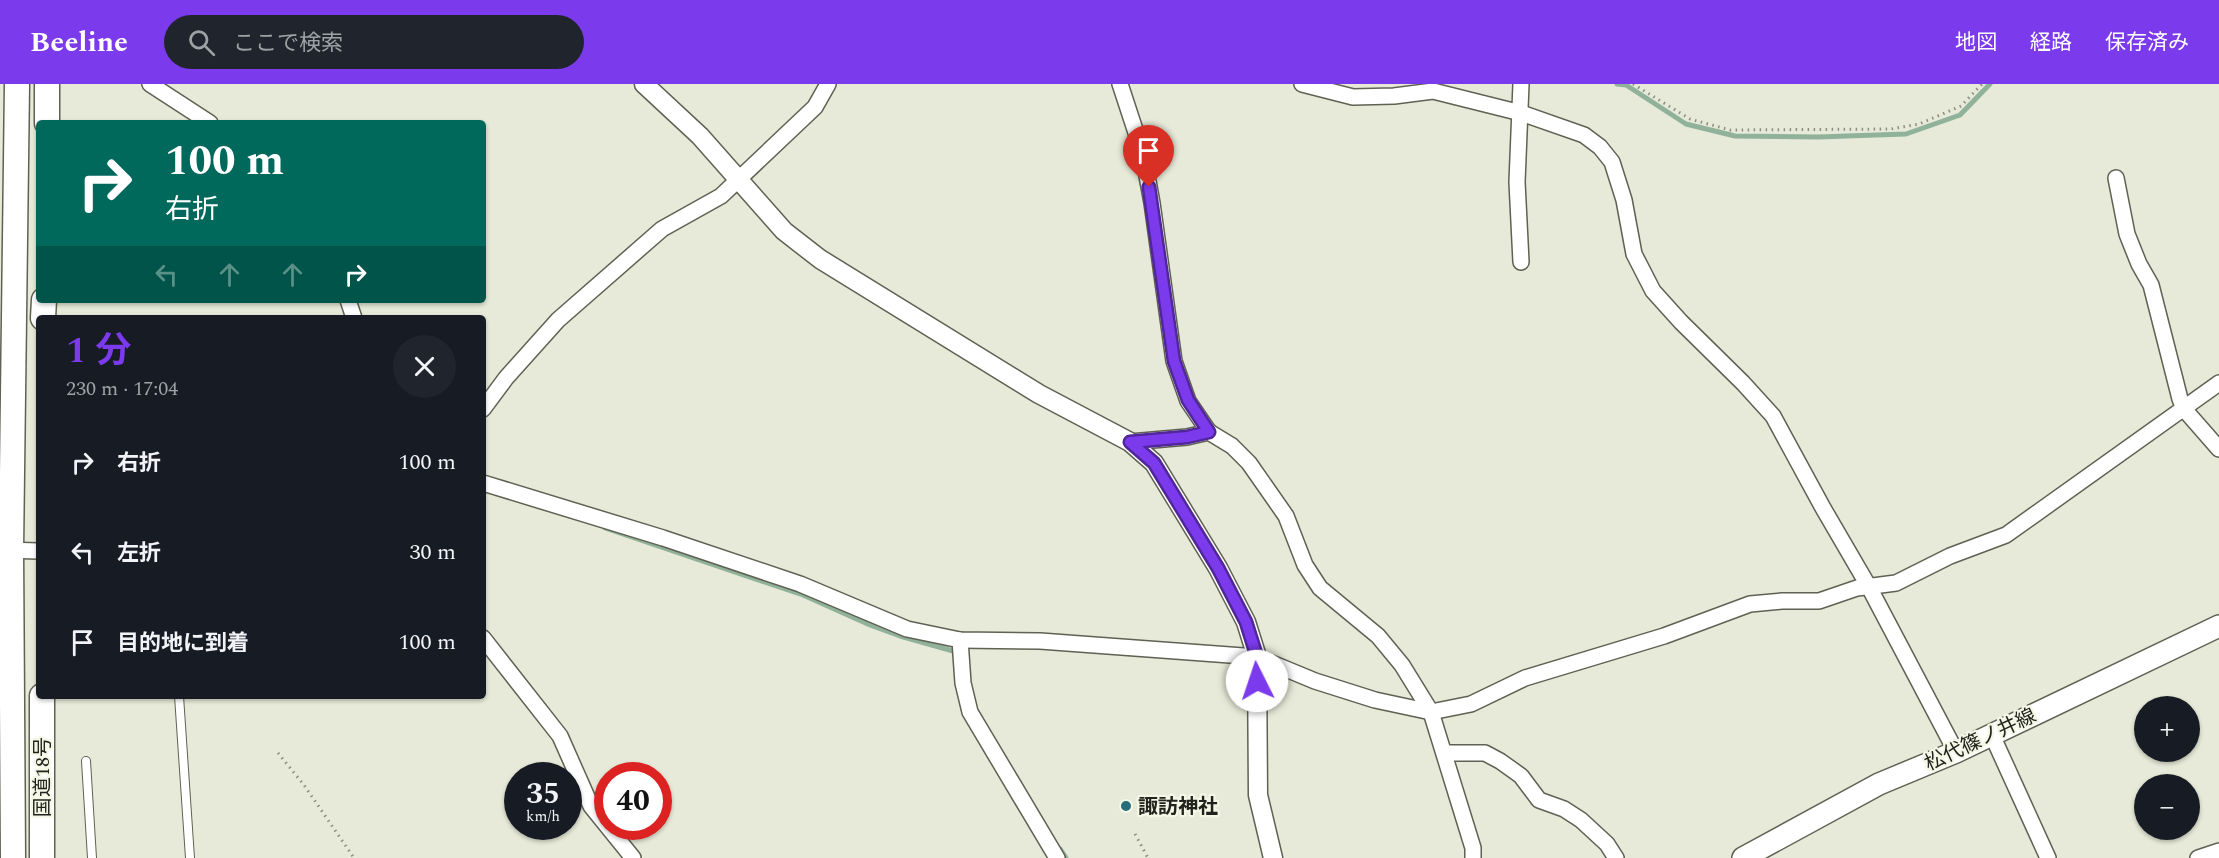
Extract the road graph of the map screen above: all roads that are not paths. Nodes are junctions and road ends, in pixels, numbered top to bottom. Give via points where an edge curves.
1 (17, 84) edge
2 (47, 84) edge
3 (150, 84) edge
4 (644, 84) edge
5 (828, 84) edge
6 (1120, 84) edge
7 (1302, 84) edge
8 (1521, 84) edge
9 (1521, 113) junction
10 (47, 120) edge
11 (206, 120) edge
12 (2116, 178) dead end
13 (739, 180) junction
14 (1521, 262) dead end
15 (2219, 383) edge
16 (486, 405) edge
17 (2184, 409) junction
18 (1209, 432) junction
19 (1130, 442) junction
20 (2219, 449) edge
21 (486, 484) edge
22 (6, 550) edge
23 (36, 551) edge
24 (1869, 587) junction
25 (2219, 626) edge
26 (960, 640) junction
27 (486, 642) edge
28 (1257, 657) junction
29 (42, 699) edge
30 (179, 699) edge
31 (1431, 712) junction
32 (1992, 735) junction
33 (1956, 752) junction
34 (1444, 753) junction
35 (86, 760) dead end
36 (2219, 850) edge
37 (13, 858) edge
38 (42, 858) edge
39 (92, 858) edge
40 (190, 858) edge
41 (633, 858) edge
42 (1057, 858) edge
43 (1273, 858) edge
44 (1473, 858) edge
45 (1616, 858) edge
46 (1743, 858) edge
47 (2048, 858) edge
48 (2198, 858) edge

1 - 22 highway, 国道18号
2 - 10 highway
3 - 11 street
4 - 13 street via 700,136
5 - 13 street via 815,107
6 - 18 street via 1143,154 1174,361 1188,400
7 - 9 street via 1353,97 1433,91
8 - 9 street
9 - 14 street via 1517,182
9 - 24 street via 1584,135 1612,162 1634,254 1653,291 1773,416
12 - 17 street via 2127,234 2151,285
13 - 16 street via 721,196 662,229 558,320
13 - 19 street via 784,231 820,260 1039,394
15 - 17 street
17 - 20 street
17 - 24 street via 2006,535 1950,556 1896,583
18 - 19 street
18 - 31 street via 1232,446 1249,463 1286,516 1305,566 1320,588 1378,636 1402,665
19 - 28 street via 1154,463 1218,568 1246,622
21 - 26 street via 800,584 907,629
22 - 23 street
22 - 37 highway, 国道18号
24 - 31 street via 1819,601 1750,604 1664,636 1526,678 1471,704
24 - 33 street
25 - 32 main road, 松代篠ノ井線
26 - 28 street via 1040,640
26 - 42 street via 970,712
27 - 41 street via 560,736 591,806
28 - 31 street via 1375,700
28 - 43 street via 1258,795
29 - 38 highway, 国道18号
30 - 40 lane
31 - 34 street
32 - 33 main road, 松代篠ノ井線
32 - 47 street
33 - 46 main road, 松代篠ノ井線 via 1879,784
34 - 44 street
34 - 45 street via 1485,753 1500,761 1521,776 1539,800 1581,820 1607,843
35 - 39 lane
36 - 48 street

